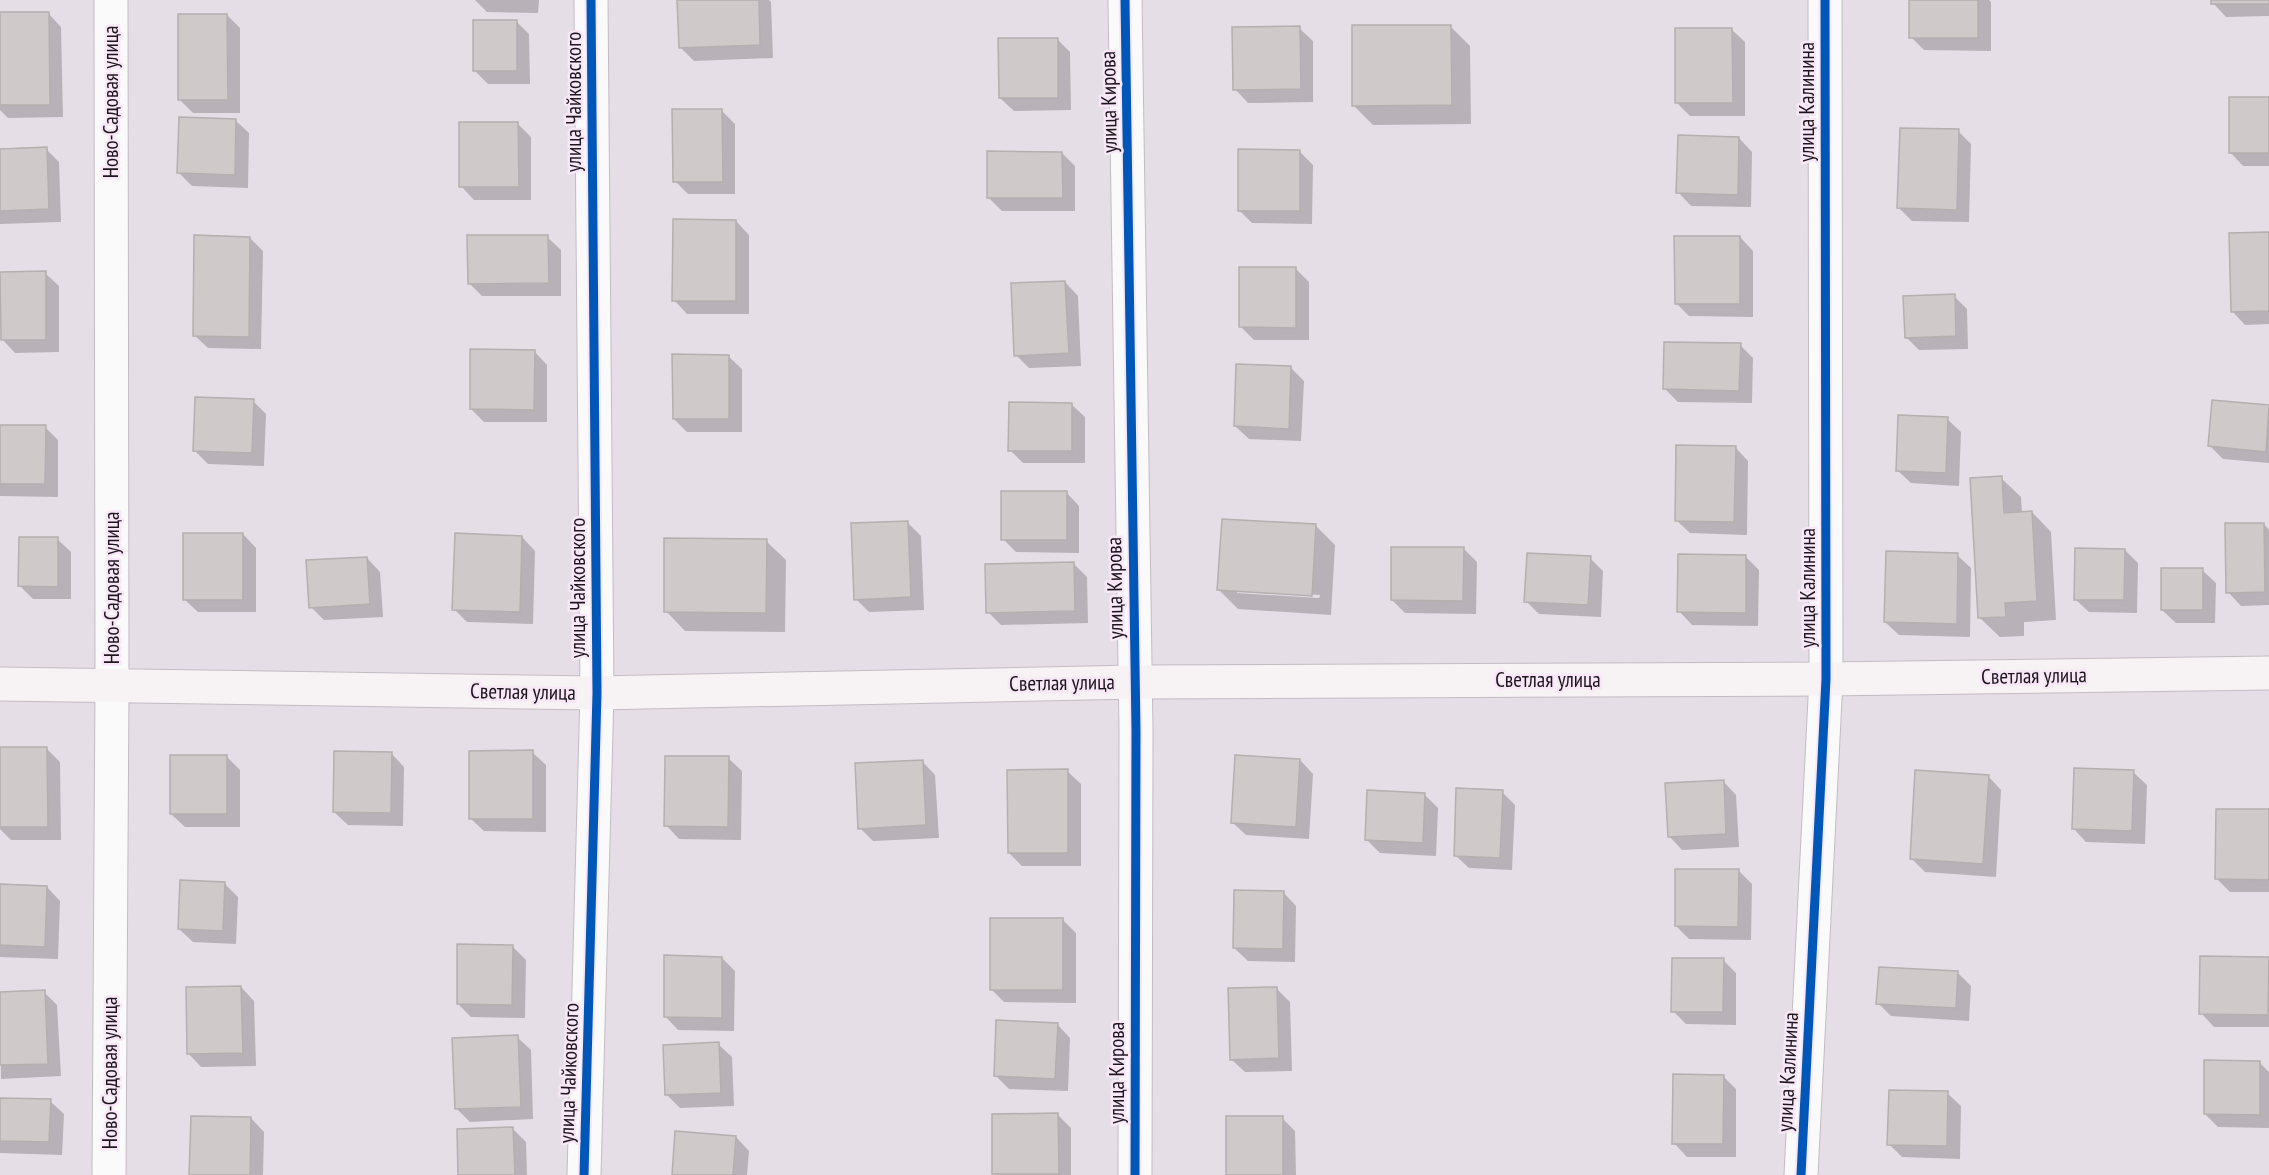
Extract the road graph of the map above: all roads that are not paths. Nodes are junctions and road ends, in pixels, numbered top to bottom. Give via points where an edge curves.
1 (111, 0) edge
2 (591, 0) edge
3 (1125, 0) edge
4 (1825, 0) edge
5 (2269, 673) edge
6 (1826, 679) junction
7 (1135, 682) junction
8 (0, 684) edge
9 (112, 687) junction
10 (597, 693) junction
11 (109, 1175) edge
12 (584, 1175) edge
13 (1135, 1175) edge
14 (1801, 1175) edge

1 - 9 street, Ново-Садовая улица
2 - 10 street, улица Чайковского
3 - 7 street, улица Кирова
4 - 6 street, улица Калинина
5 - 6 main road, Светлая улица
6 - 7 main road, Светлая улица
6 - 14 street, улица Калинина
7 - 10 main road, Светлая улица
7 - 13 street, улица Кирова
8 - 9 main road, Светлая улица
9 - 10 main road, Светлая улица
9 - 11 street, Ново-Садовая улица
10 - 12 street, улица Чайковского

